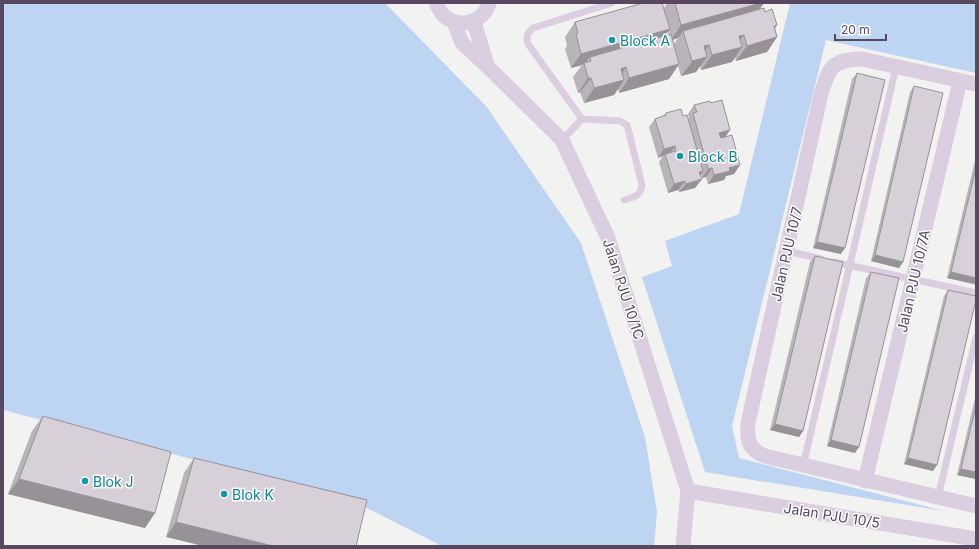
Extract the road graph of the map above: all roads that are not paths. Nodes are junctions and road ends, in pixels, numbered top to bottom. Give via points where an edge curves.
1 (436, 3) edge
2 (489, 3) edge
3 (612, 3) edge
4 (454, 22) junction
5 (474, 22) junction
6 (487, 66) junction
7 (896, 67) junction
8 (960, 81) junction
9 (976, 84) edge
10 (582, 119) junction
11 (562, 140) junction
12 (624, 200) dead end
13 (787, 252) junction
14 (850, 265) junction
15 (913, 279) junction
16 (976, 293) edge
17 (976, 337) edge
18 (803, 466) junction
19 (865, 481) junction
20 (688, 491) junction
21 (938, 498) junction
22 (976, 506) edge
23 (976, 538) edge
24 (683, 546) edge

1 - 4 street via 443,15
2 - 5 street via 487,11
3 - 10 lane via 533,28 526,38
4 - 5 street
4 - 6 street, Jalan PJU 10/1C via 462,43
5 - 6 street, Jalan PJU 10/1C
6 - 11 street, Jalan PJU 10/1C
7 - 8 street
7 - 13 street, Jalan PJU 10/7 via 862,59 846,60 833,66 821,94
7 - 14 lane
8 - 9 street
8 - 15 street, Jalan PJU 10/7A
10 - 11 lane
10 - 12 lane via 620,121 627,125 642,190 634,197
11 - 20 street, Jalan PJU 10/1C via 610,242
13 - 14 lane
13 - 18 street, Jalan PJU 10/7 via 747,435 755,452
14 - 15 lane
14 - 18 lane
15 - 16 lane
15 - 19 street, Jalan PJU 10/7A
17 - 21 lane
18 - 19 street
19 - 21 street
20 - 23 street, Jalan PJU 10/5
20 - 24 street, Jalan PJU 10/1C
21 - 22 street

